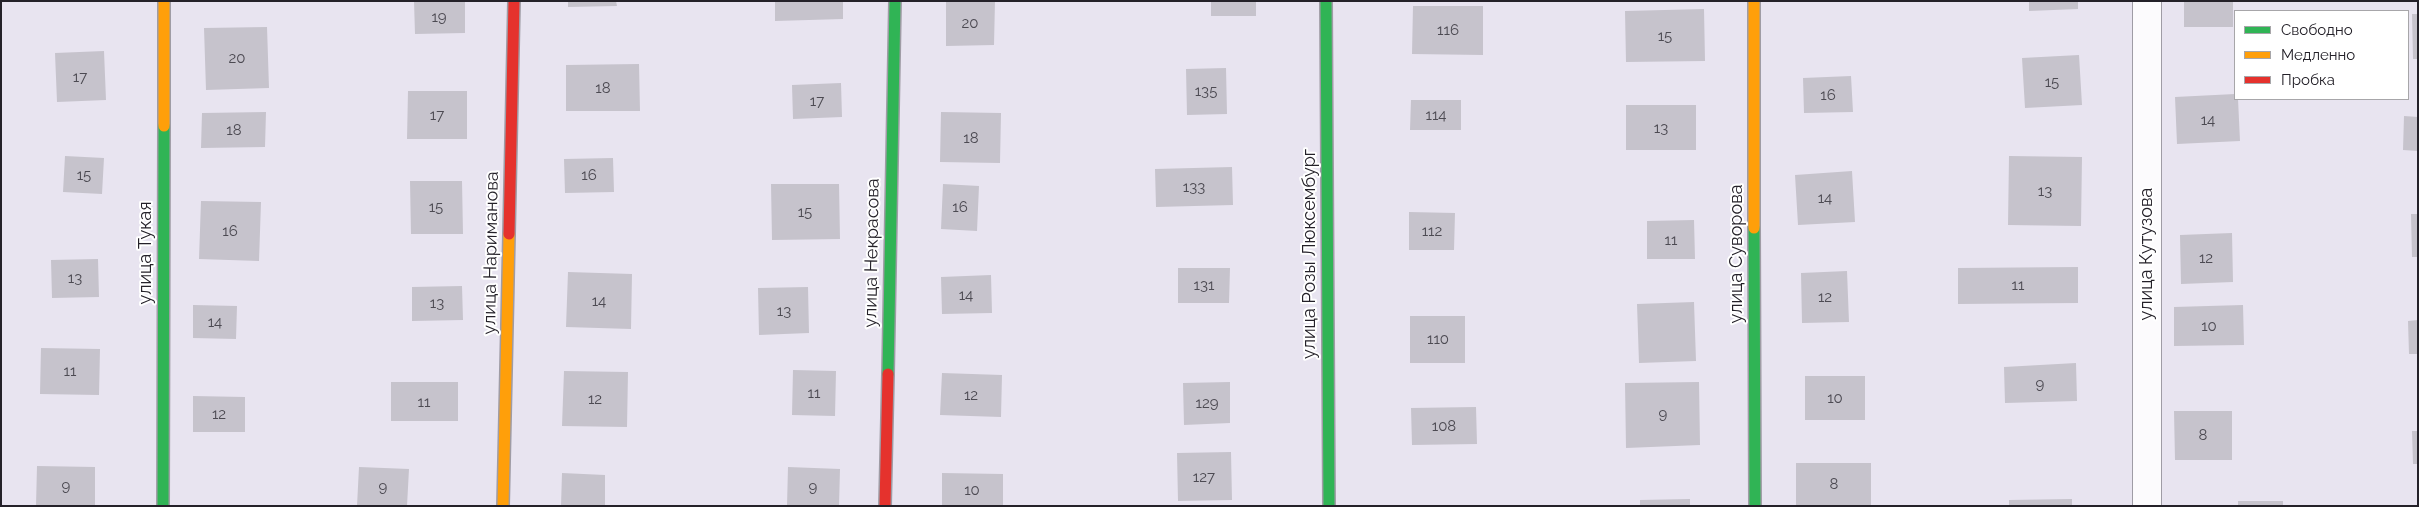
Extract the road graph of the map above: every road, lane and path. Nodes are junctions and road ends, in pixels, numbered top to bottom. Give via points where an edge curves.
1 (164, 1) edge
2 (514, 1) edge
3 (895, 1) edge
4 (1326, 1) edge
5 (1754, 1) edge
6 (2147, 1) edge
7 (163, 506) edge
8 (503, 506) edge
9 (885, 506) edge
10 (1329, 506) edge
11 (1755, 506) edge
12 (2147, 506) edge

1 - 7 street, улица Тукая
2 - 8 street, улица Нариманова
3 - 9 street, улица Некрасова
4 - 10 street, улица Розы Люксембург
5 - 11 street, улица Суворова
6 - 12 street, улица Кутузова

